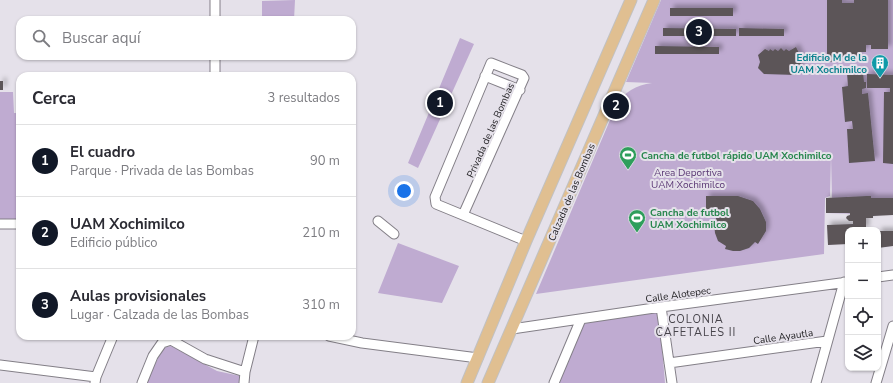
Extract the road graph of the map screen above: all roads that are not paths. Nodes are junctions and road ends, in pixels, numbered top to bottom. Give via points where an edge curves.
1 (215, 0) edge
2 (632, 0) edge
3 (654, 0) edge
4 (215, 16) edge
5 (215, 60) edge
6 (215, 72) edge
7 (485, 76) junction
8 (520, 90) junction
9 (463, 214) junction
10 (378, 221) dead end
11 (0, 224) edge
12 (16, 224) edge
13 (394, 234) dead end
14 (526, 241) junction
15 (893, 275) edge
16 (881, 277) edge
17 (845, 282) edge
18 (845, 285) edge
19 (661, 307) junction
20 (581, 319) junction
21 (893, 326) edge
22 (512, 329) junction
23 (111, 340) edge
24 (253, 340) edge
25 (348, 340) edge
26 (827, 341) junction
27 (478, 358) junction
28 (670, 363) junction
29 (0, 365) edge
30 (245, 372) junction
31 (95, 380) edge
32 (142, 383) edge
33 (244, 383) edge
34 (467, 383) edge
35 (488, 383) edge
36 (554, 383) edge
37 (672, 383) edge
38 (816, 383) edge
39 (876, 383) edge

1 - 4 street
2 - 14 main road
3 - 22 main road, Calzada de las Bombas
5 - 6 street
7 - 8 street
7 - 8 street, Privada de las Bombas via 491,63 522,75 524,78
7 - 9 street, Privada de las Bombas via 435,197 436,204
8 - 9 street, Privada de las Bombas
9 - 14 street, Privada de las Bombas
10 - 13 street
11 - 12 street
14 - 27 main road
15 - 16 street
17 - 19 street, Calle Alotepec
18 - 26 street
19 - 20 street, Calle Alotepec
19 - 28 street
20 - 22 street, Calle Alotepec
20 - 36 street
21 - 39 street
22 - 35 main road, Calzada de las Bombas
23 - 31 street
24 - 30 street
25 - 27 street
26 - 28 street, Calle Ayautla
26 - 38 street
27 - 34 main road
28 - 37 street
29 - 31 street
30 - 32 street via 205,359 171,340 162,343 153,356
30 - 33 street

